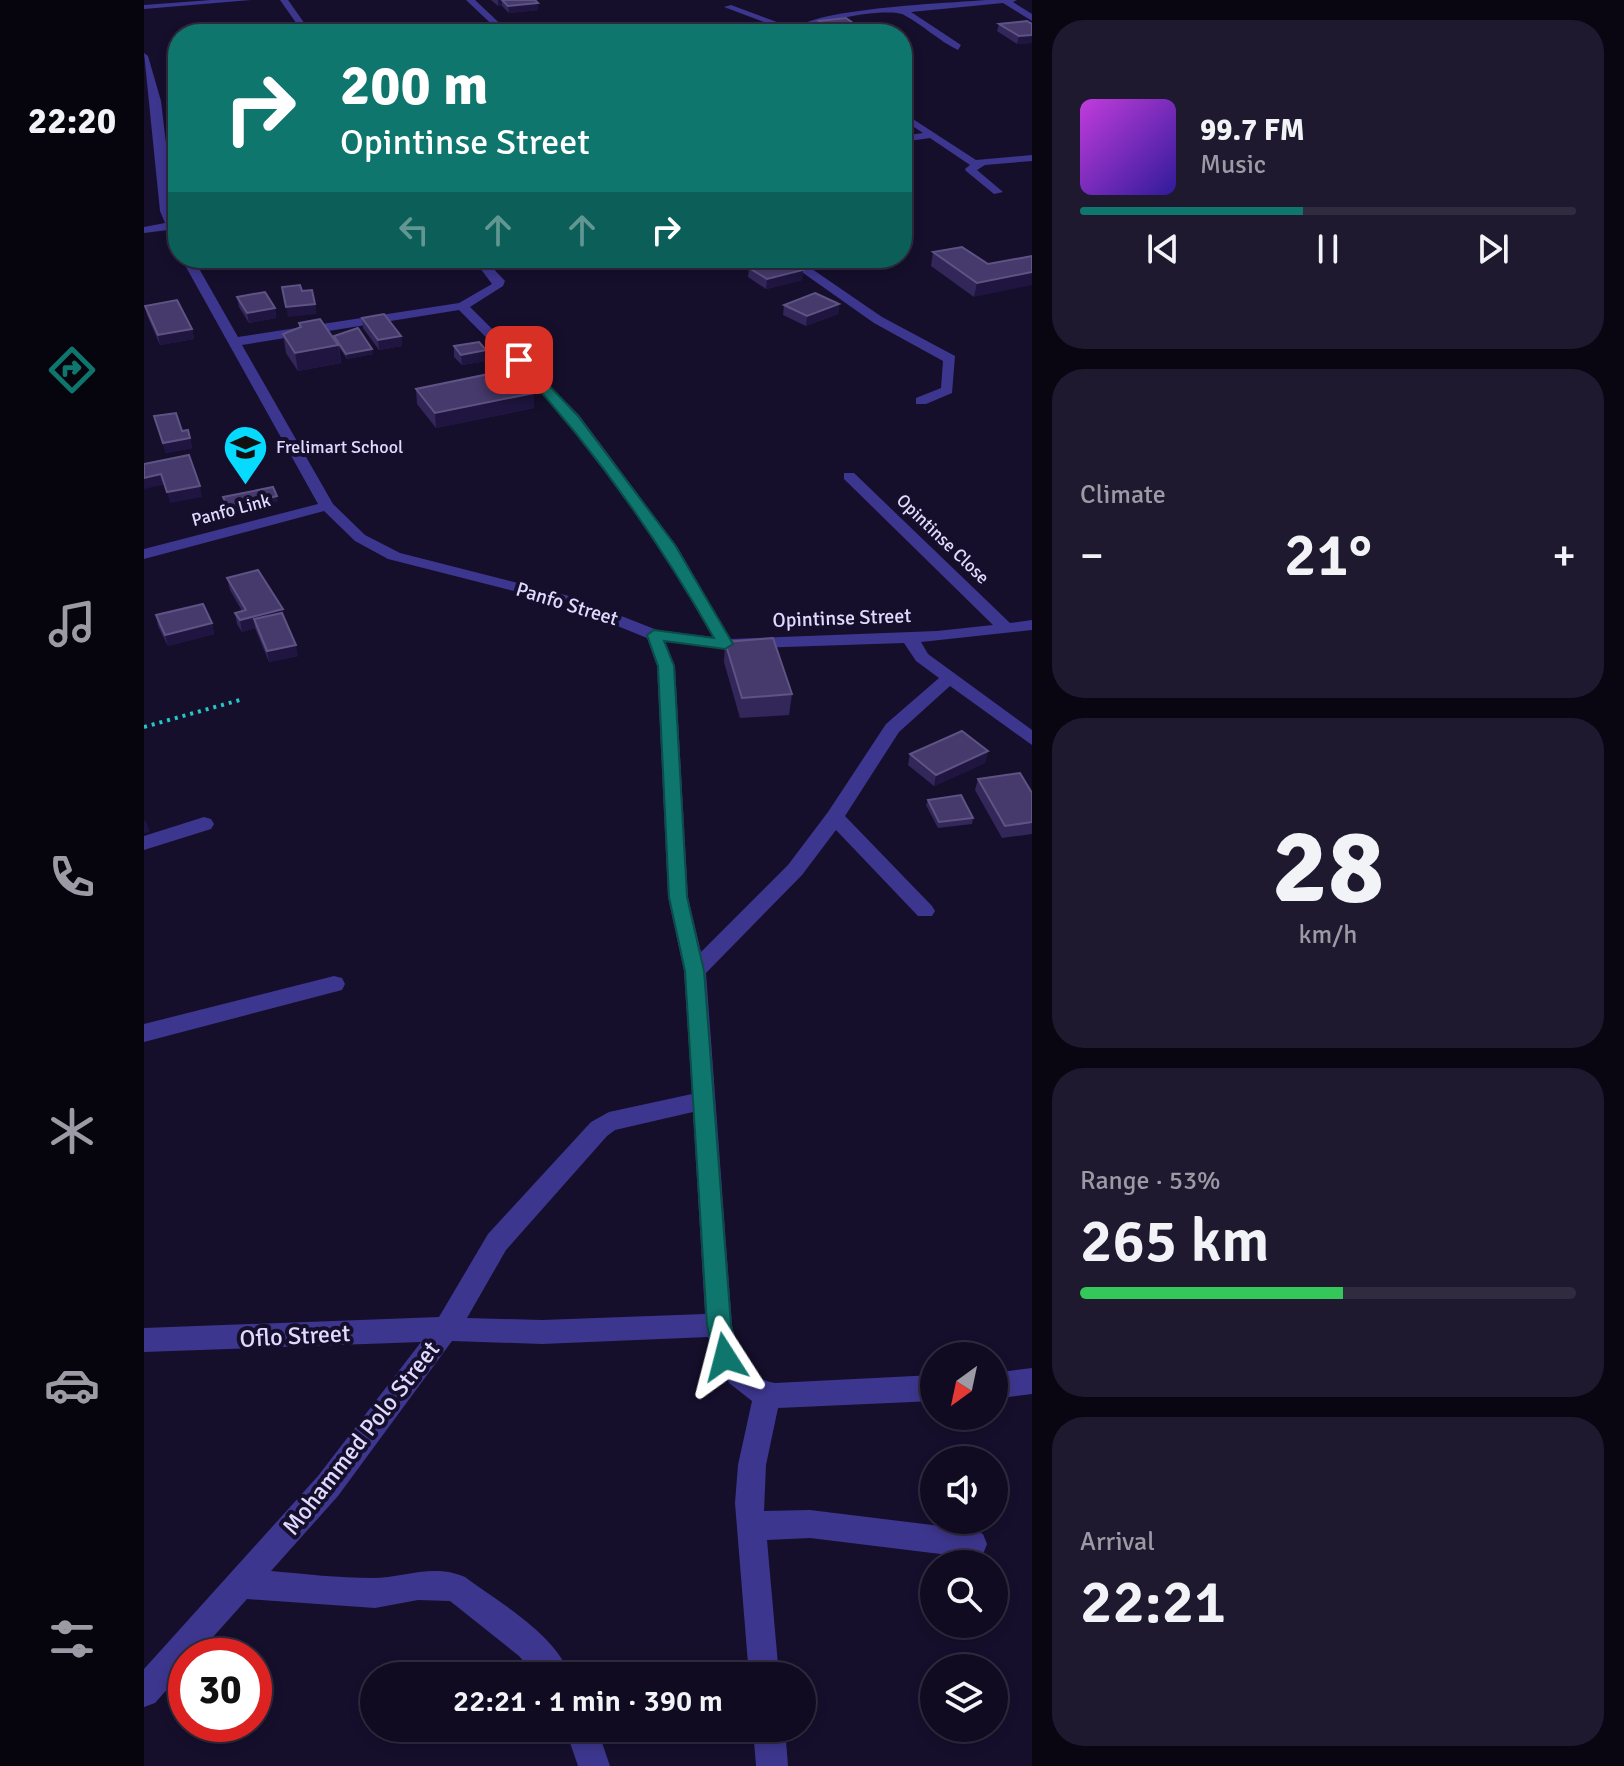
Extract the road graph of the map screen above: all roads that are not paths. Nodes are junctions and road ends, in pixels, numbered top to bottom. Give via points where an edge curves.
1 (247, 0) edge
2 (284, 0) edge
3 (470, 0) edge
4 (1013, 0) edge
5 (1005, 1) edge
6 (859, 6) dead end
7 (144, 7) edge
8 (728, 7) dead end
9 (902, 10) junction
10 (869, 13) junction
11 (1032, 18) edge
12 (301, 24) edge
13 (496, 24) edge
14 (774, 24) edge
15 (810, 24) edge
16 (958, 47) dead end
17 (144, 56) edge
18 (912, 122) edge
19 (931, 135) junction
20 (912, 138) edge
21 (1032, 158) edge
22 (983, 164) junction
23 (168, 172) edge
24 (161, 173) junction
25 (998, 192) dead end
26 (168, 214) edge
27 (168, 226) edge
28 (144, 230) edge
29 (193, 268) edge
30 (486, 268) dead end
31 (803, 268) edge
32 (462, 306) junction
33 (234, 342) junction
34 (921, 401) dead end
35 (849, 476) dead end
36 (327, 506) junction
37 (144, 554) edge
38 (1032, 625) edge
39 (1008, 630) junction
40 (654, 635) junction
41 (910, 638) junction
42 (725, 644) junction
43 (949, 678) junction
44 (1032, 739) edge
45 (835, 817) junction
46 (204, 824) dead end
47 (144, 843) edge
48 (925, 911) dead end
49 (695, 971) junction
50 (334, 984) dead end
51 (144, 1033) edge
52 (705, 1100) junction
53 (719, 1325) junction
54 (446, 1329) junction
55 (144, 1340) edge
56 (1032, 1381) edge
57 (1008, 1384) edge
58 (920, 1389) edge
59 (767, 1395) junction
60 (750, 1526) junction
61 (973, 1544) dead end
62 (243, 1584) junction
63 (544, 1662) edge
64 (763, 1662) edge
65 (144, 1692) edge
66 (586, 1742) edge
67 (770, 1742) edge
68 (594, 1766) edge
69 (772, 1766) edge

1 - 7 street
2 - 12 street
3 - 13 street
4 - 5 street
5 - 9 street
5 - 11 street
6 - 10 street
8 - 14 street
9 - 10 street
9 - 16 street
10 - 15 street
17 - 24 street via 156,101
18 - 19 street
19 - 20 street
19 - 22 street
21 - 22 street
22 - 25 street via 970,169
23 - 24 street
24 - 26 street
27 - 28 street
29 - 33 street, Panfo Street
30 - 32 street via 499,281 497,286
31 - 34 street via 878,320 950,359 947,390
32 - 33 street
32 - 42 street via 574,418 670,548
33 - 36 street, Panfo Street
35 - 39 street, Opintinse Close
36 - 37 street, Panfo Link
36 - 40 street, Panfo Street via 360,538 394,556 567,600
38 - 39 street, Opintinse Street
39 - 41 street, Opintinse Street
40 - 42 street, Opintinse Street
40 - 49 street via 666,666 678,897
41 - 42 street, Opintinse Street
41 - 43 street via 922,657
43 - 44 street
43 - 45 street via 892,728
45 - 48 street
45 - 49 street via 795,870
46 - 47 street
49 - 52 street
50 - 51 street
52 - 53 street
52 - 54 street via 609,1122 599,1129 497,1242
53 - 54 street, Mohammed Polo Street via 542,1332
53 - 59 street via 725,1357 740,1376
54 - 55 street, Oflo Street
54 - 62 street, Mohammed Polo Street via 328,1486
56 - 57 street
58 - 59 street
59 - 60 street via 752,1465
60 - 61 street via 810,1524
60 - 64 street
62 - 63 street via 375,1593 418,1585 455,1587
62 - 65 street, Mohammed Polo Street
66 - 68 street
67 - 69 street

